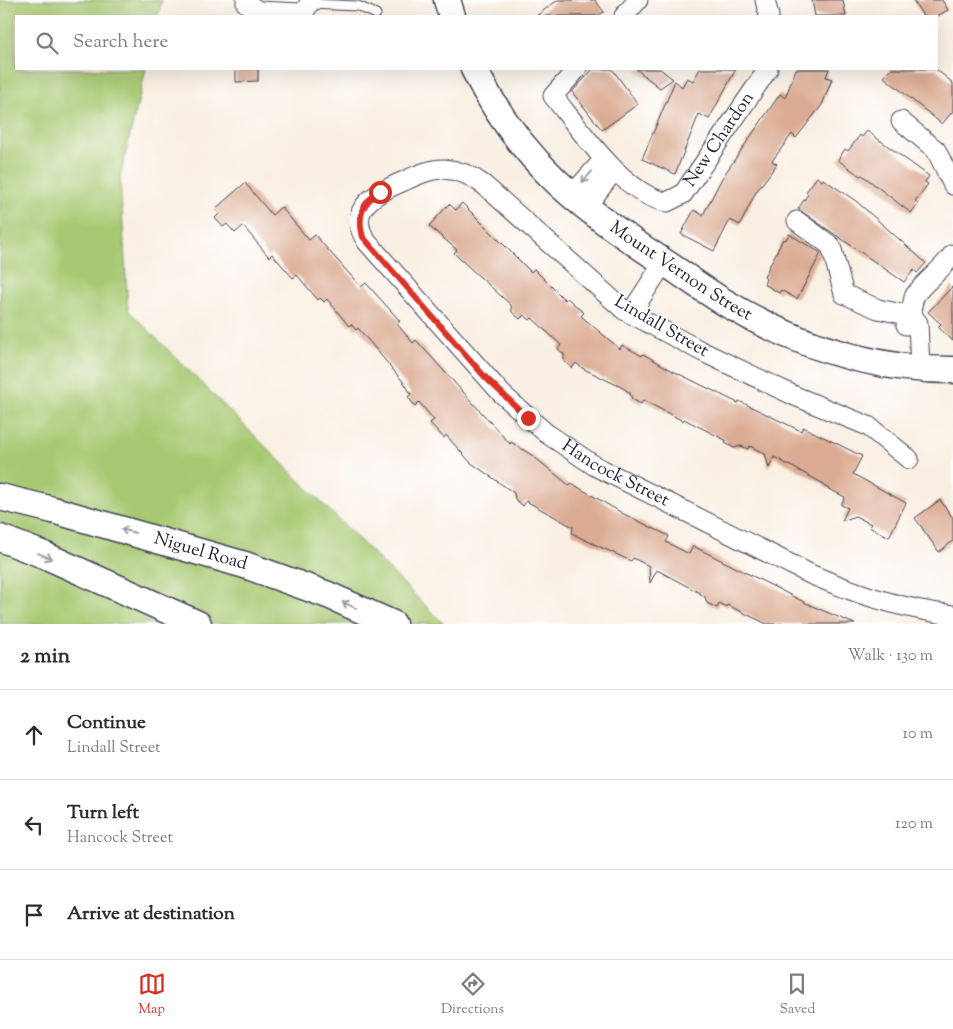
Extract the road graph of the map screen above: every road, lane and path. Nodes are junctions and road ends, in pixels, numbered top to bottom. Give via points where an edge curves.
1 (246, 0) edge
2 (447, 0) edge
3 (638, 0) edge
4 (765, 0) edge
5 (311, 2) edge
6 (376, 14) dead end
7 (452, 15) edge
8 (625, 15) edge
9 (770, 15) edge
10 (475, 70) edge
11 (576, 70) edge
12 (767, 70) edge
13 (901, 121) dead end
14 (609, 165) junction
15 (953, 185) edge
16 (578, 202) junction
17 (360, 217) joint
18 (797, 221) dead end
19 (953, 254) edge
20 (664, 262) junction
21 (631, 313) junction
22 (912, 316) junction
23 (914, 367) junction
24 (953, 370) edge
25 (910, 459) dead end
26 (0, 497) edge
27 (0, 538) edge
28 (953, 615) edge
29 (198, 624) edge
30 (394, 624) edge

1 - 5 street via 258,11 282,13 300,13
2 - 7 main road
3 - 8 street
4 - 9 street
5 - 6 lane via 358,6
10 - 16 main road, Mount Vernon Street via 519,141
11 - 14 street via 552,96
12 - 14 street, New Chardon via 676,200 667,202 652,198
13 - 15 street via 936,150
14 - 16 street
16 - 20 main road, Mount Vernon Street via 625,238
17 - 21 street, Lindall Street via 374,195 421,174 443,169 465,173 484,185 602,292
17 - 28 street, Hancock Street via 361,230 367,242 485,377 528,418 565,447 595,466 826,581 887,603
18 - 22 street via 831,246 844,294 878,309
19 - 22 street via 914,297
20 - 21 street
20 - 23 main road, Mount Vernon Street via 723,301 787,335 855,358
21 - 25 street, Lindall Street via 795,396 868,426
22 - 23 street via 918,324
23 - 24 main road, Mount Vernon Street
30 -> 26 main road, Niguel Road via 328,595 245,565
27 -> 29 main road

